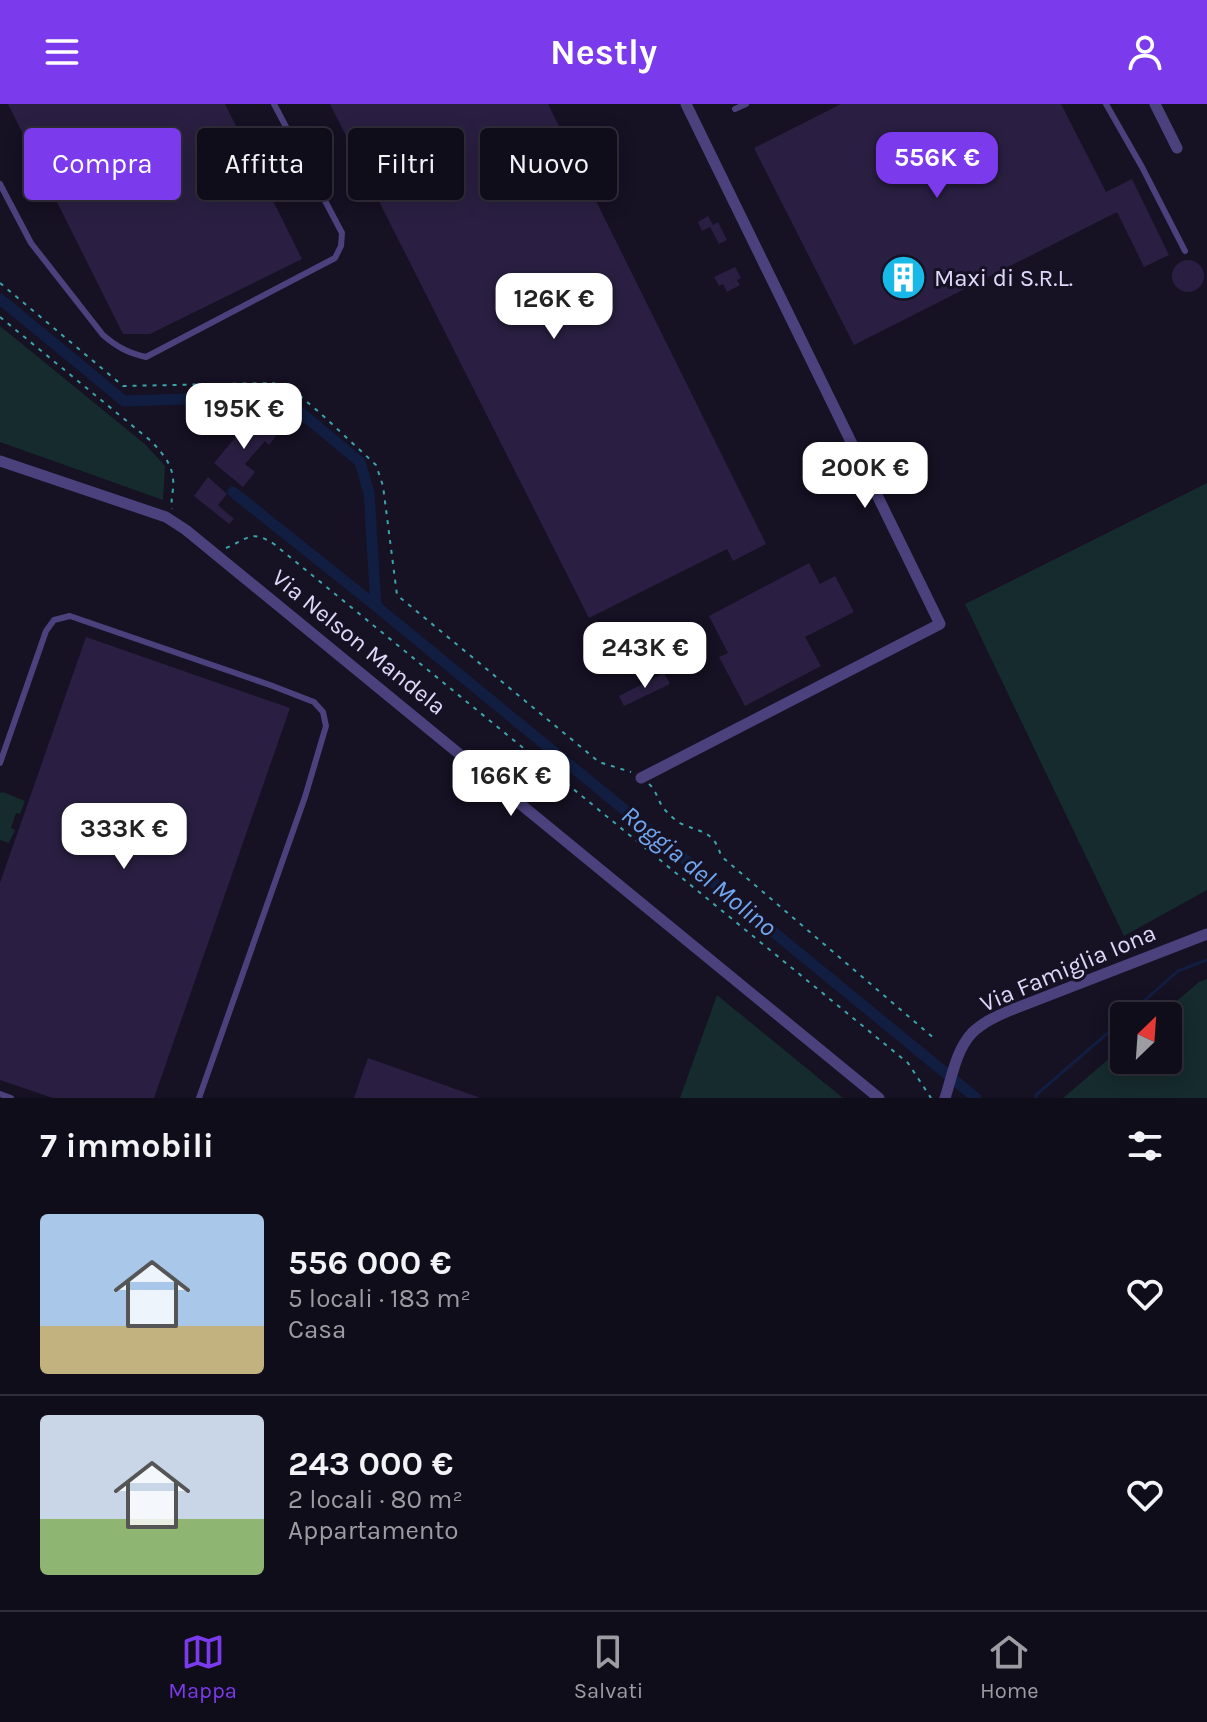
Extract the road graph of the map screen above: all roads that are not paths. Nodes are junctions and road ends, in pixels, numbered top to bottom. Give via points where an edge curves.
1 (274, 104) edge
2 (686, 104) edge
3 (746, 104) edge
4 (1106, 104) edge
5 (1155, 104) edge
6 (735, 109) dead end
7 (1177, 148) dead end
8 (0, 184) edge
9 (1185, 251) dead end
10 (0, 461) edge
11 (0, 763) edge
12 (641, 778) road end
13 (1207, 934) edge
14 (0, 1094) edge
15 (11, 1098) edge
16 (199, 1098) edge
17 (879, 1098) edge
18 (945, 1098) edge

1 - 8 lane via 342,233 335,258 146,357 115,346 103,335 31,243
2 - 12 street via 940,624
3 - 6 lane
4 - 9 lane
5 - 7 street
10 - 17 street, Via Nelson Mandela via 175,522
11 - 16 lane via 46,631 54,620 70,616 314,702 323,712 326,726 305,797
13 - 18 street, Via Famiglia Iona via 986,1022 971,1034 958,1057
14 - 15 lane

